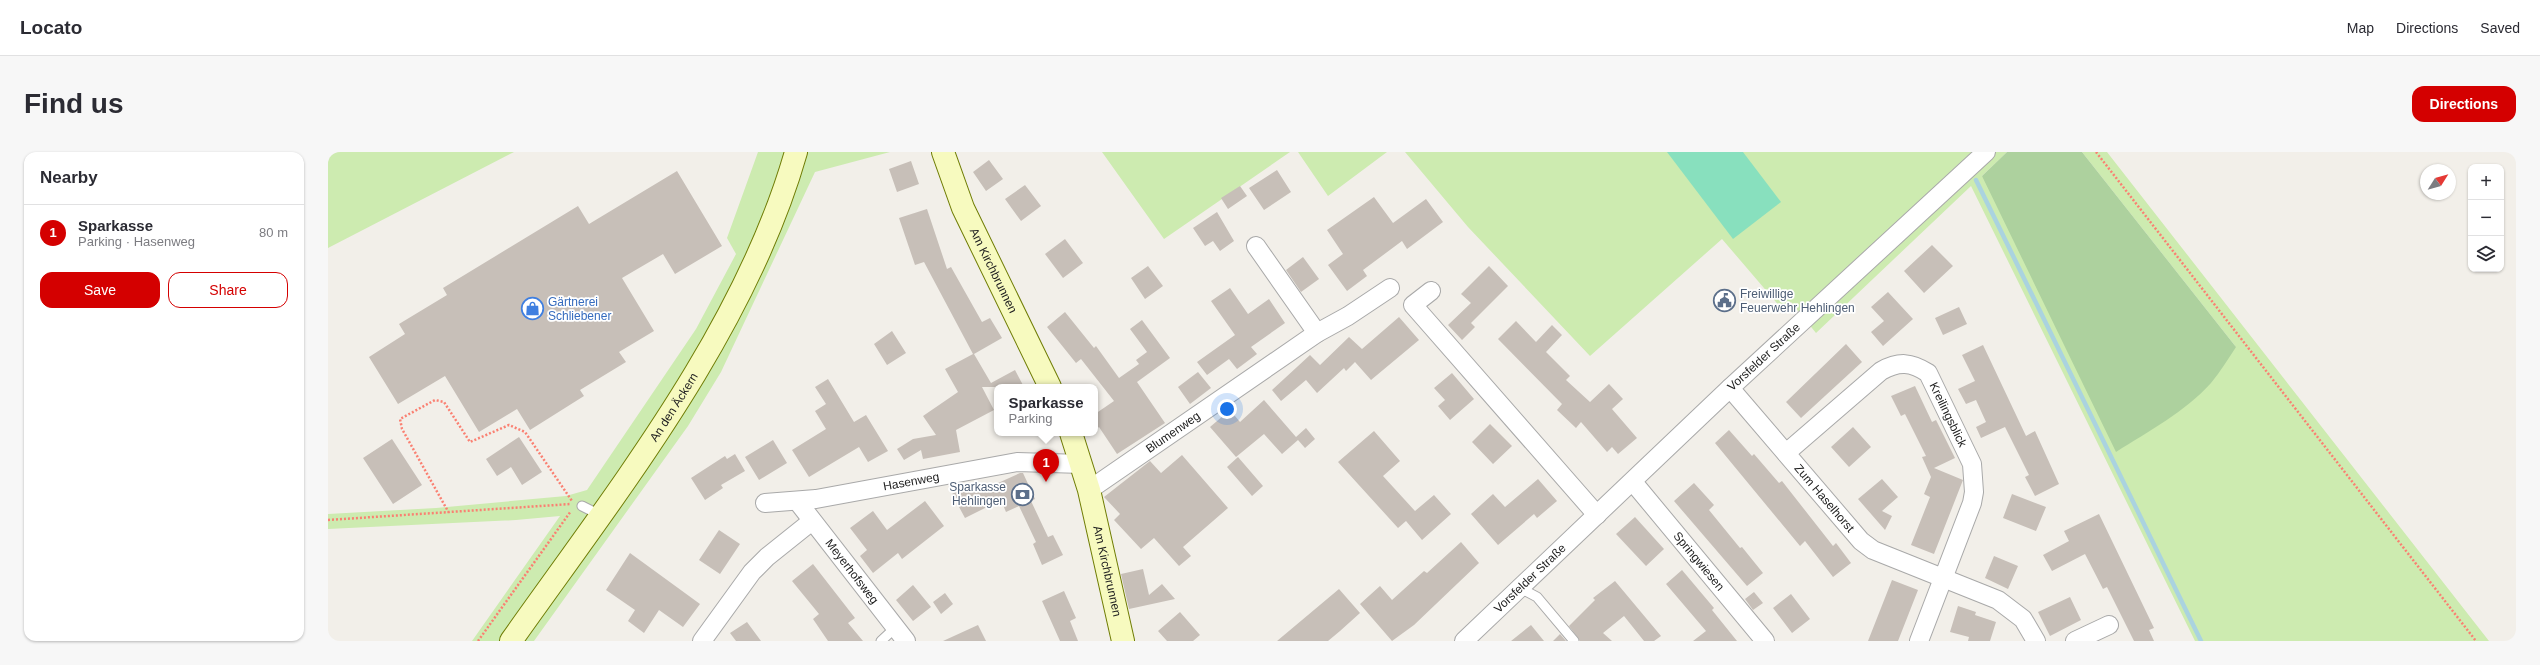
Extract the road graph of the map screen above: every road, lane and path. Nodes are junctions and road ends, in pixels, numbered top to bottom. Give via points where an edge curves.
1 (796, 152) edge
2 (943, 152) edge
3 (1986, 152) edge
4 (2096, 152) edge
5 (1256, 246) dead end
6 (1390, 288) dead end
7 (1431, 291) dead end
8 (1317, 333) junction
9 (1049, 384) edge
10 (1730, 388) junction
11 (1072, 436) edge
12 (1786, 453) junction
13 (1082, 464) junction
14 (1633, 482) junction
15 (1089, 490) junction
16 (798, 502) junction
17 (765, 503) dead end
18 (585, 508) junction
19 (449, 513) junction
20 (1597, 515) junction
21 (328, 520) edge
22 (812, 521) junction
23 (1942, 578) junction
24 (1520, 588) junction
25 (2109, 625) dead end
26 (900, 634) edge
27 (1482, 635) edge
28 (478, 641) edge
29 (511, 641) edge
30 (702, 641) edge
31 (881, 641) edge
32 (1123, 641) edge
33 (1464, 641) edge
34 (1574, 641) edge
35 (1765, 641) edge
36 (1919, 641) edge
37 (2036, 641) edge
38 (2075, 641) edge
39 (2476, 641) edge

1 - 18 main road, An den Äckern via 774,219 719,331 667,417
2 - 9 main road, Am Kirchbrunnen via 963,208
3 - 10 street, Vorsfelder Straße
4 - 39 path
5 - 8 street
6 - 8 street, Blumenweg
7 - 20 street via 1413,305
8 - 15 street, Blumenweg
10 - 12 street, Zum Haselhorst
10 - 14 street, Vorsfelder Straße
11 - 13 main road, Am Kirchbrunnen
12 - 23 street, Zum Haselhorst via 1861,541 1873,550
12 - 23 street, Kreilingsblick via 1881,371 1894,364 1906,363 1918,366 1928,373 1972,464 1974,478 1972,503
13 - 15 main road, Am Kirchbrunnen
13 - 16 street, Hasenweg via 1017,462
14 - 20 street, Vorsfelder Straße
14 - 35 street, Springwiesen
15 - 32 main road, Am Kirchbrunnen
16 - 17 street, Hasenweg
16 - 22 street, Meyerhofsweg
18 - 19 path
18 - 19 path via 525,432 509,425 470,442 444,402 435,400 400,419 402,429
18 - 28 path via 575,504
18 - 29 main road, An den Äckern
19 - 21 path
20 - 24 street, Vorsfelder Straße
22 - 26 street, Meyerhofsweg
22 - 30 street via 767,556 752,572
23 - 36 street
23 - 37 street, Zum Haselhorst via 1998,600 2023,620
24 - 27 street, Vorsfelder Straße
24 - 34 lane via 1537,597
25 - 38 street
26 - 31 lane
27 - 33 street, Vorsfelder Straße

